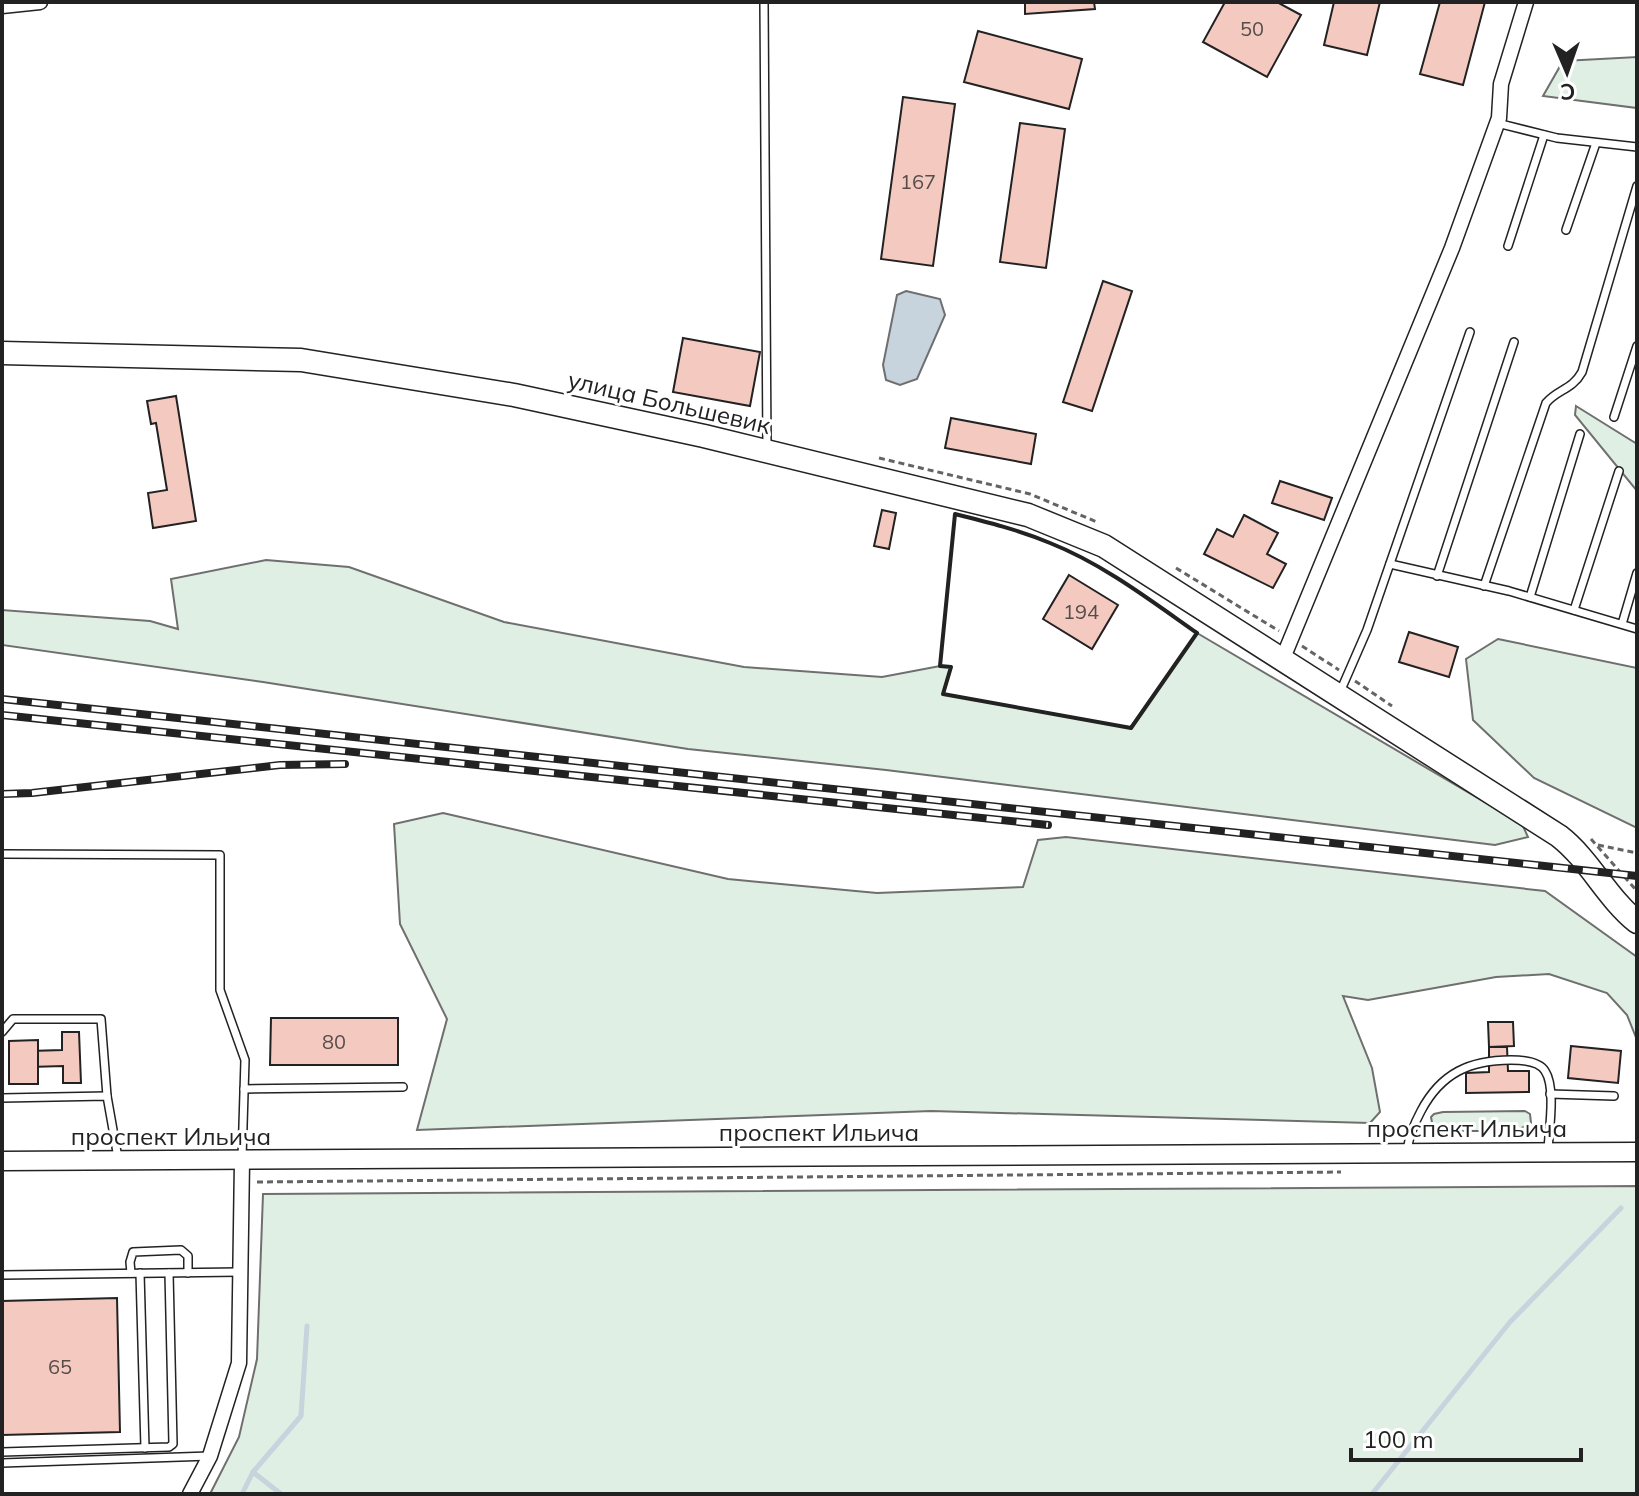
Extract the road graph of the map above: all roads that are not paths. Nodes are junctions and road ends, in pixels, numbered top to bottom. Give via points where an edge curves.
1 (40, 2) edge
2 (764, 2) edge
3 (1526, 2) edge
4 (2, 6) edge
5 (1497, 123) junction
6 (1544, 135) junction
7 (1596, 143) junction
8 (1637, 147) edge
9 (1637, 186) edge
10 (1566, 230) dead end
11 (1508, 246) dead end
12 (1470, 332) dead end
13 (1514, 342) dead end
14 (1637, 346) edge
15 (2, 353) edge
16 (1614, 417) dead end
17 (1580, 434) dead end
18 (767, 451) junction
19 (1619, 471) dead end
20 (1390, 564) junction
21 (1637, 573) edge
22 (1437, 576) junction
23 (1484, 586) junction
24 (1530, 597) junction
25 (1574, 610) junction
26 (1622, 624) junction
27 (1637, 629) edge
28 (1287, 648) junction
29 (1344, 685) junction
30 (2, 854) edge
31 (1637, 922) edge
32 (2, 1032) edge
33 (403, 1087) dead end
34 (244, 1089) junction
35 (1550, 1094) junction
36 (107, 1096) junction
37 (1614, 1096) dead end
38 (2, 1098) edge
39 (1548, 1152) junction
40 (1637, 1152) edge
41 (1407, 1153) junction
42 (2, 1161) edge
43 (118, 1161) junction
44 (242, 1161) junction
45 (240, 1272) junction
46 (131, 1273) junction
47 (140, 1273) junction
48 (169, 1273) junction
49 (188, 1273) junction
50 (2, 1275) edge
51 (145, 1448) junction
52 (2, 1452) edge
53 (210, 1456) junction
54 (2, 1463) edge
55 (190, 1494) edge

1 - 4 street
2 - 18 lane
3 - 5 street via 1501,84
5 - 6 lane
5 - 28 street via 1452,248
6 - 7 lane
6 - 11 lane
7 - 8 lane
7 - 10 lane
9 - 23 lane via 1582,372 1571,387 1546,403
12 - 20 lane
13 - 22 lane
14 - 16 lane
15 - 18 main road, улица Большевик via 301,360 514,395
17 - 24 lane
18 - 28 main road, улица Большевик via 1057,525
19 - 25 lane
20 - 22 lane
20 - 29 lane
21 - 26 lane
22 - 23 lane
23 - 24 lane
24 - 25 lane
25 - 26 lane
26 - 27 lane
28 - 29 main road, улица Большевик
29 - 31 main road, улица Большевик via 1559,836
30 - 34 lane via 220,855 220,990 245,1060
32 - 36 lane via 13,1019 101,1019
33 - 34 lane
34 - 44 lane
35 - 37 lane
35 - 39 lane
35 - 41 lane via 1540,1065 1495,1060 1459,1068 1431,1093 1412,1129
36 - 38 lane
36 - 43 lane
39 - 40 street, проспект Ильича
39 - 41 street, проспект Ильича
41 - 44 street, проспект Ильича
42 - 43 street, проспект Ильича
43 - 44 street, проспект Ильича
44 - 45 street
45 - 49 lane
45 - 53 street via 239,1363
46 - 47 lane
46 - 49 lane via 133,1252 181,1250 188,1256
46 - 50 lane
47 - 48 lane
47 - 51 lane
48 - 49 lane
48 - 51 lane via 174,1438 169,1447
51 - 52 lane
53 - 54 lane
53 - 55 street

